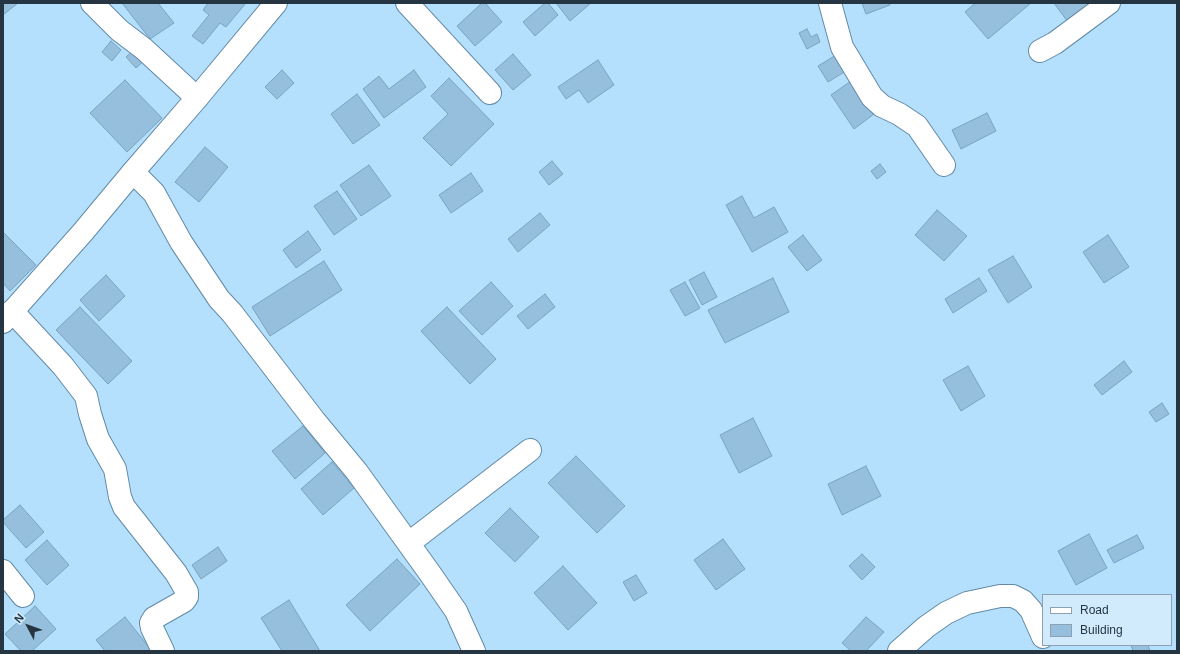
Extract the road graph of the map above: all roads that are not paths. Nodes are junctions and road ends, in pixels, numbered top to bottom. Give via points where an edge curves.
1 (92, 3) edge
2 (276, 3) edge
3 (408, 3) edge
4 (830, 3) edge
5 (1109, 3) edge
6 (1040, 51) dead end
7 (490, 93) dead end
8 (197, 98) junction
9 (944, 165) dead end
10 (133, 172) junction
11 (8, 317) edge
12 (530, 450) dead end
13 (408, 543) junction
14 (3, 572) edge
15 (24, 596) dead end
16 (1042, 635) edge
17 (164, 651) edge
18 (474, 651) edge
19 (899, 651) edge

1 - 8 street
2 - 8 street
3 - 7 street
4 - 9 street via 842,47 872,97 882,106 917,126
5 - 6 street
8 - 10 street
10 - 11 street
10 - 13 street via 154,193 181,242 219,299 357,472
11 - 17 street via 62,366 86,396 98,439 115,468 124,507 176,573 187,592 184,601 154,618 151,623
12 - 13 street
13 - 18 street via 456,611
14 - 15 street
16 - 19 street via 1031,610 1023,601 1013,596 1000,596 967,603 946,613

